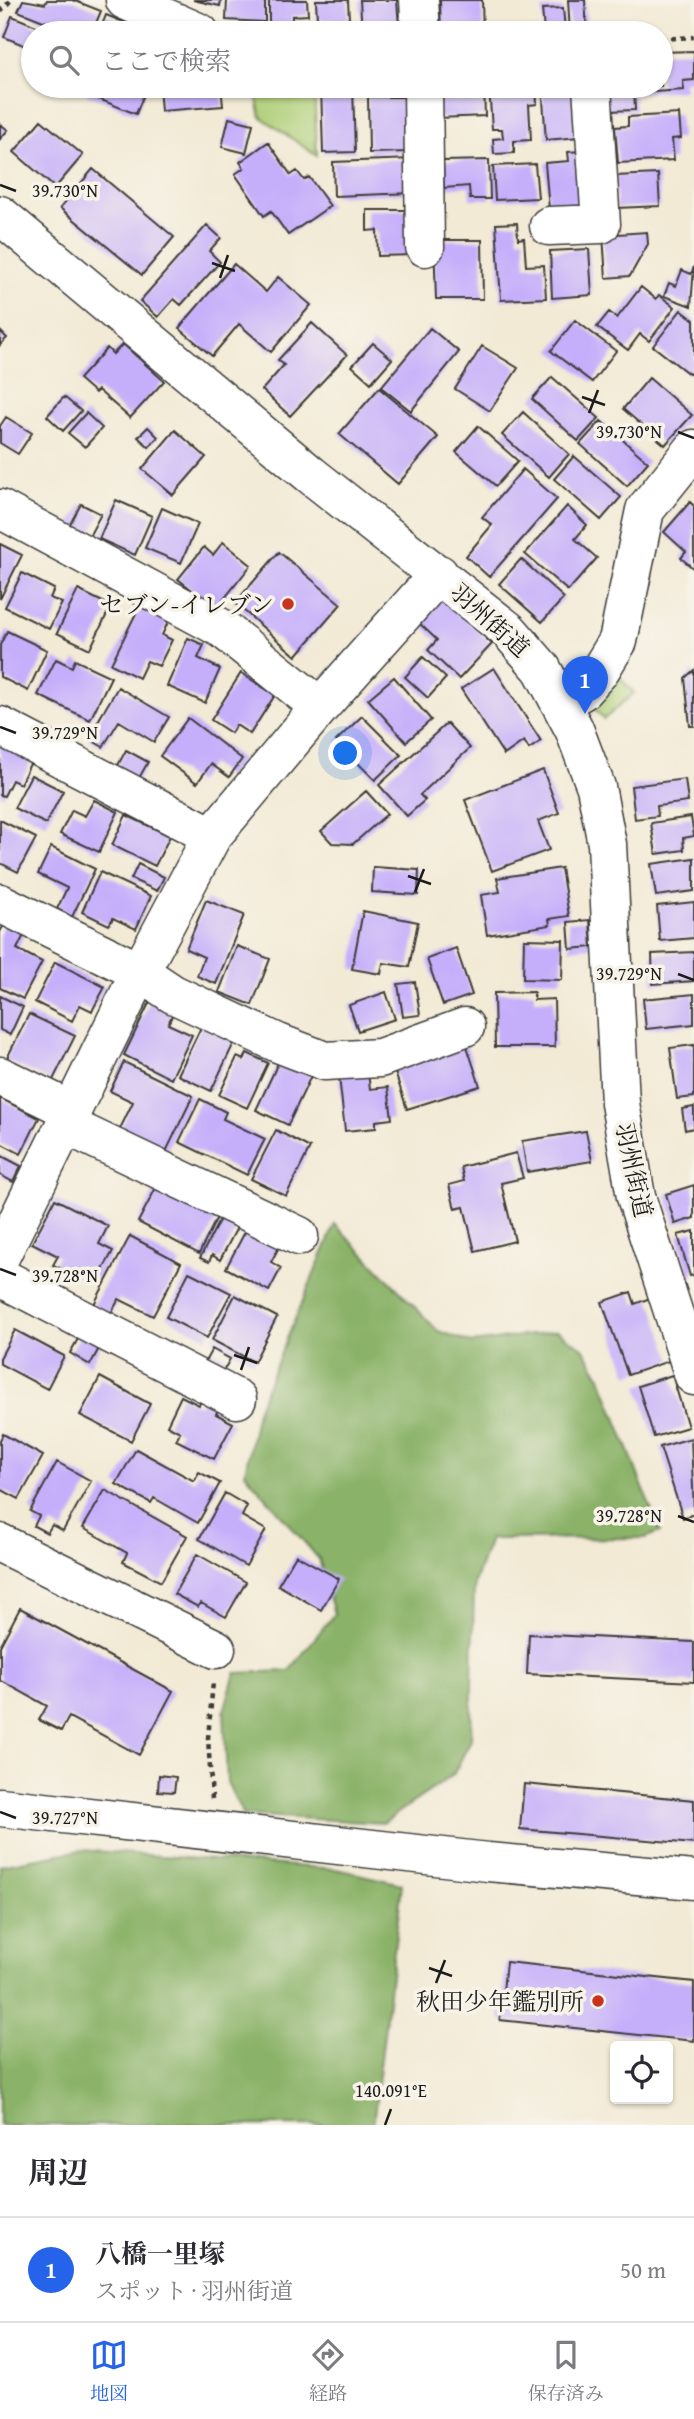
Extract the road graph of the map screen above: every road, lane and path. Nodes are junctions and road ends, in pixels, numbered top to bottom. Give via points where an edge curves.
1 (11, 0) edge
2 (125, 0) edge
3 (419, 0) edge
4 (0, 12) edge
5 (173, 21) edge
6 (421, 21) edge
7 (694, 37) edge
8 (673, 38) edge
9 (423, 98) edge
10 (593, 98) edge
11 (0, 215) edge
12 (549, 226) dead end
13 (425, 247) dead end
14 (694, 449) edge
15 (0, 509) edge
16 (439, 574) junction
17 (563, 704) junction
18 (320, 707) junction
19 (0, 726) edge
20 (212, 836) junction
21 (0, 903) edge
22 (140, 972) junction
23 (465, 1027) dead end
24 (0, 1076) edge
25 (69, 1118) junction
26 (299, 1236) dead end
27 (0, 1258) edge
28 (0, 1277) edge
29 (687, 1329) edge
30 (694, 1376) edge
31 (237, 1399) dead end
32 (0, 1543) edge
33 (216, 1649) joint
34 (0, 1807) edge
35 (215, 1832) junction
36 (694, 1880) edge

1 - 4 path
2 - 5 street
3 - 6 street
7 - 8 path
9 - 13 street
10 - 12 street via 601,224
11 - 16 street, 羽州街道 via 301,466
14 - 17 street via 645,510 618,641 599,672
15 - 18 street via 223,629
16 - 17 street, 羽州街道 via 509,631
16 - 18 street
17 - 29 street, 羽州街道 via 596,787 607,844 620,1102 636,1197
18 - 20 street
19 - 20 street
20 - 22 street
21 - 22 street
22 - 23 street via 173,994 326,1061 380,1058
22 - 25 street
24 - 25 street
25 - 26 street
25 - 27 street
28 - 31 street
29 - 30 street, 羽州街道
32 - 33 street
33 - 35 path via 208,1738
34 - 35 street
35 - 36 street

